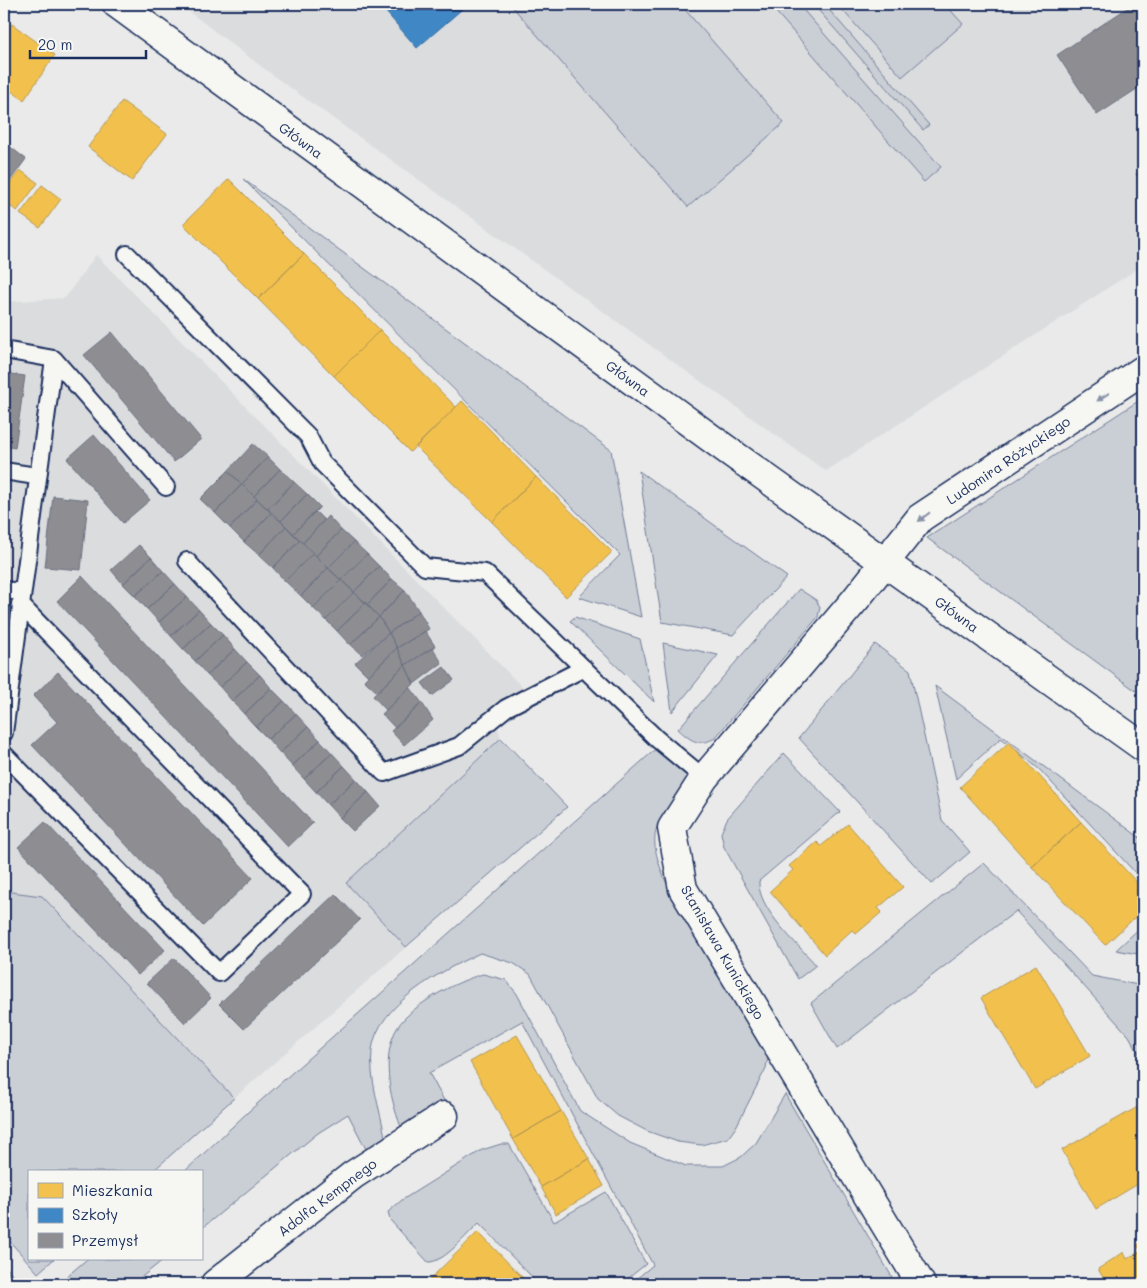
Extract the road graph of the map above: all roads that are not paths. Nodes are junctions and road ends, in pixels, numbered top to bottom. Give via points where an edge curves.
1 (117, 4) edge
2 (126, 254) dead end
3 (4, 350) edge
4 (54, 359) junction
5 (1143, 370) edge
6 (4, 471) edge
7 (36, 476) junction
8 (166, 487) dead end
9 (187, 560) dead end
10 (885, 563) junction
11 (4, 590) edge
12 (21, 598) junction
13 (584, 668) junction
14 (6, 709) edge
15 (4, 733) edge
16 (1143, 748) edge
17 (4, 754) edge
18 (704, 778) junction
19 (444, 1116) dead end
20 (215, 1284) edge
21 (921, 1284) edge

1 - 10 street, Główna
2 - 13 lane via 308,436 322,463 425,567 485,573
3 - 4 lane
4 - 7 lane
4 - 8 lane
5 -> 10 street, Ludomira Różyckiego via 920,518
6 - 7 lane
7 - 12 lane
9 - 13 lane via 384,773 459,746 506,708
10 - 16 street, Główna
10 - 18 street, Stanisława Kunickiego
11 - 12 lane
12 - 14 lane
12 - 17 lane via 302,894 219,973
13 - 18 lane
14 - 15 lane
18 - 21 street, Stanisława Kunickiego via 672,828 683,889
19 - 20 street, Adolfa Kempnego via 353,1175

